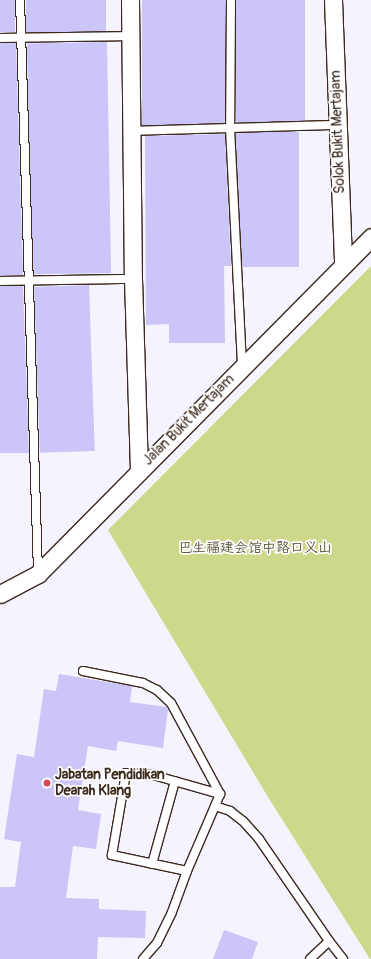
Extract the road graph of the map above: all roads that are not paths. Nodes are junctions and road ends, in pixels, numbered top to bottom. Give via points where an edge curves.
1 (20, 0) edge
2 (130, 0) edge
3 (231, 0) edge
4 (332, 0) edge
5 (131, 36) junction
6 (0, 38) edge
7 (22, 38) junction
8 (337, 125) junction
9 (230, 128) junction
10 (132, 132) junction
11 (371, 237) edge
12 (343, 265) junction
13 (134, 279) junction
14 (0, 281) edge
15 (29, 281) junction
16 (242, 367) junction
17 (139, 471) junction
18 (38, 574) junction
19 (0, 594) edge
20 (83, 671) dead end
21 (175, 781) junction
22 (220, 794) junction
23 (214, 806) junction
24 (152, 864) junction
25 (186, 871) junction
26 (329, 941) junction
27 (143, 959) edge
28 (310, 959) edge
29 (344, 959) edge

1 - 7 lane
2 - 5 street
3 - 9 lane
4 - 8 street, Solok Bukit Mertajam
5 - 7 lane
5 - 10 street
6 - 7 lane
7 - 15 lane
8 - 9 lane
8 - 12 street, Solok Bukit Mertajam
9 - 10 lane
9 - 16 lane
10 - 13 street
11 - 12 street, Jalan Bukit Mertajam
12 - 16 street, Jalan Bukit Mertajam
13 - 15 lane
13 - 17 street
14 - 15 lane
15 - 18 lane
16 - 17 street, Jalan Bukit Mertajam
17 - 18 street, Jalan Bukit Mertajam
18 - 19 street, Jalan Bukit Mertajam
20 - 22 lane via 143,683 157,690 171,703
21 - 22 lane
21 - 24 lane
21 - 24 lane via 153,775 126,773 112,855
22 - 23 lane
23 - 25 lane
23 - 26 lane via 230,811 259,839
24 - 25 lane
25 - 27 lane via 172,912 157,943
26 - 28 lane
26 - 29 lane

